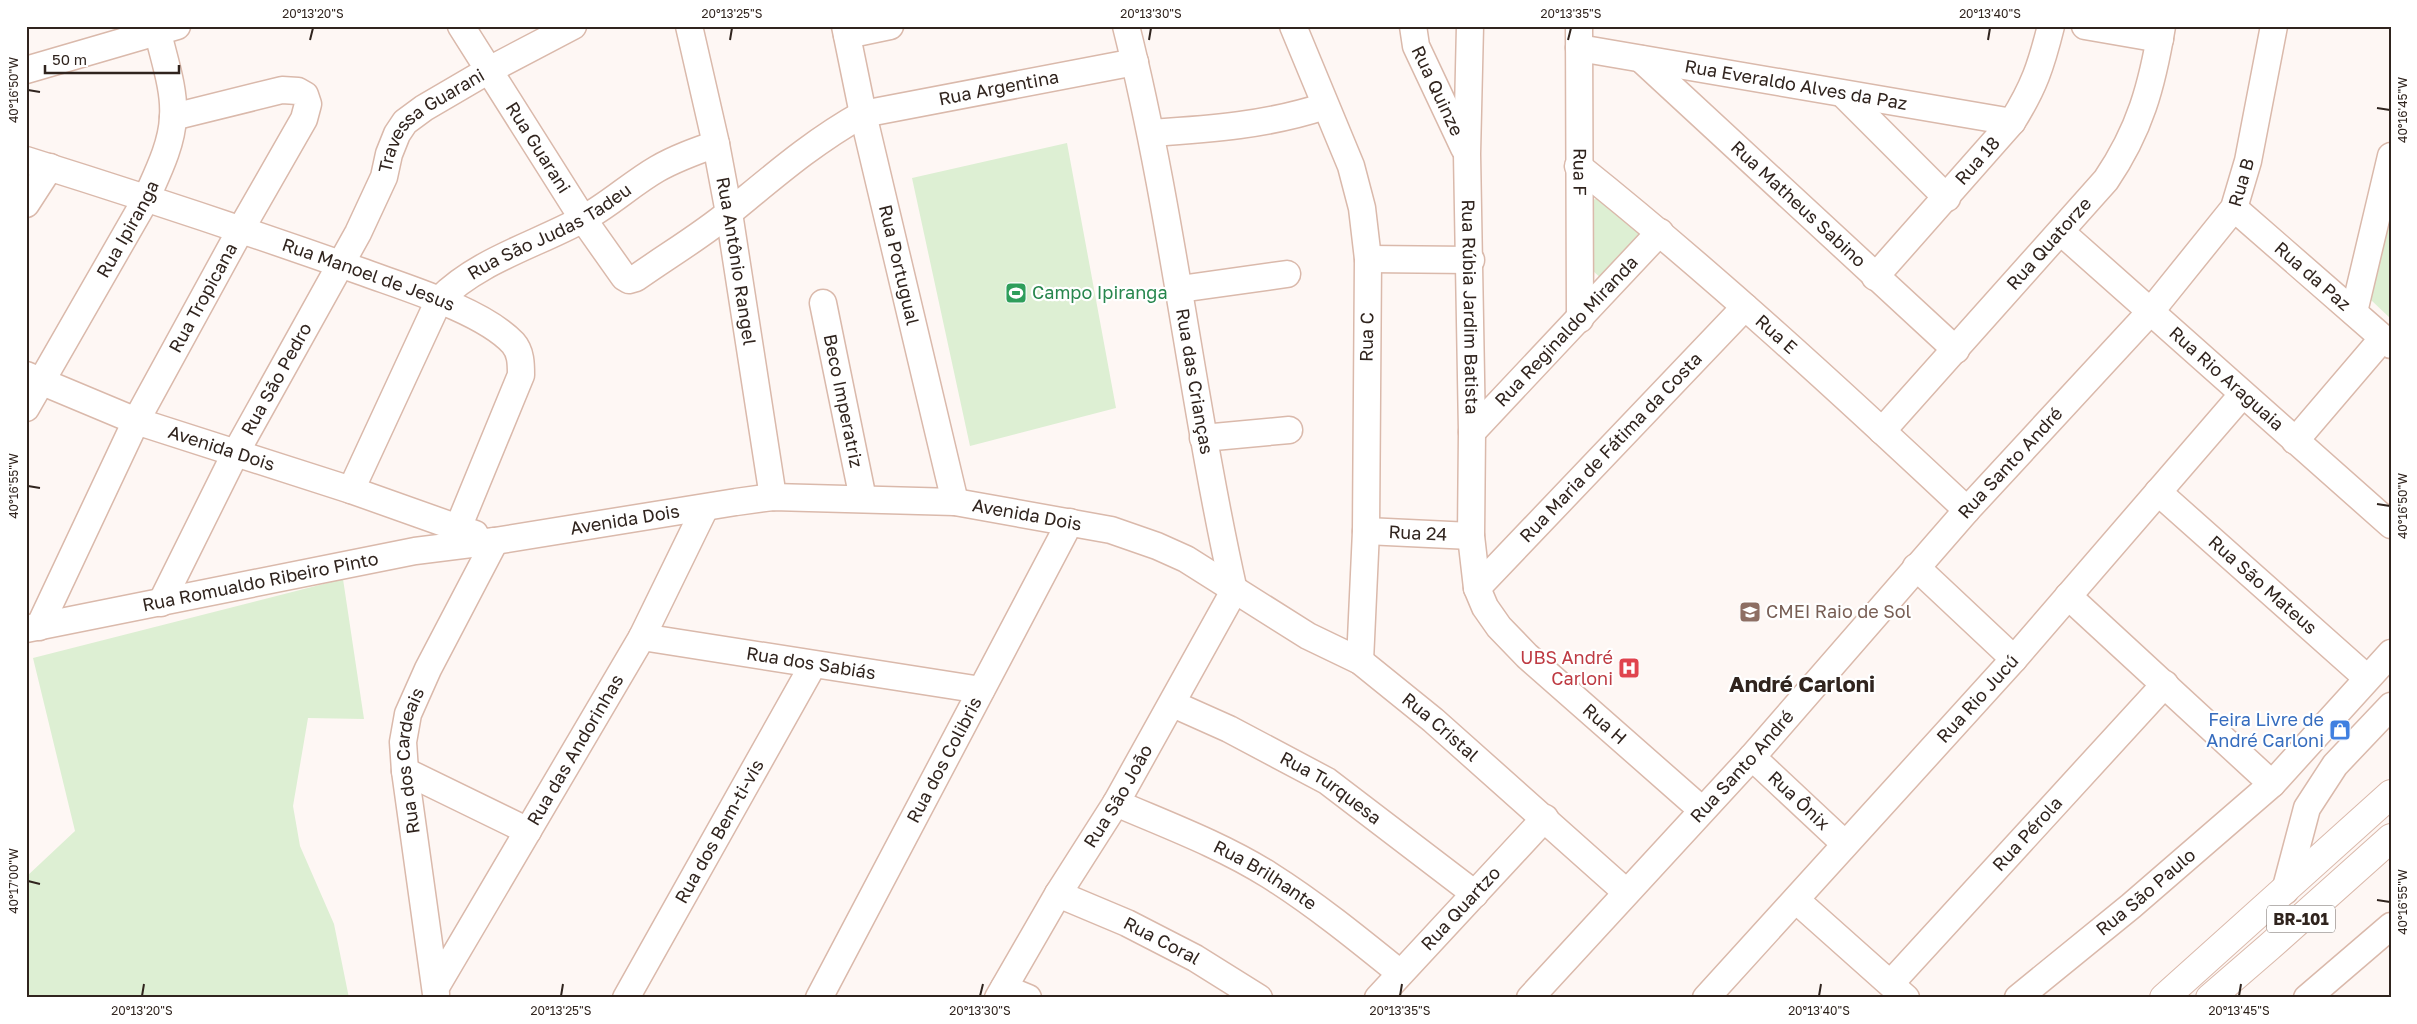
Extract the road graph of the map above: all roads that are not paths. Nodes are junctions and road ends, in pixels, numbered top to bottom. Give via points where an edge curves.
1 (461, 26) edge
2 (573, 26) edge
3 (689, 26) edge
4 (890, 26) edge
5 (1126, 26) edge
6 (1293, 26) edge
7 (1413, 26) edge
8 (1470, 26) edge
9 (2051, 26) edge
10 (2085, 26) edge
11 (2274, 26) edge
12 (167, 30) edge
13 (846, 31) edge
14 (2161, 32) edge
15 (1579, 37) edge
16 (1641, 59) junction
17 (1136, 62) junction
18 (26, 70) edge
19 (489, 70) junction
20 (1843, 94) junction
21 (1325, 106) junction
22 (863, 114) junction
23 (173, 117) junction
24 (2012, 122) junction
25 (1151, 133) junction
26 (716, 144) junction
27 (1467, 154) junction
28 (2390, 161) edge
29 (38, 163) edge
30 (1578, 166) junction
31 (1946, 198) junction
32 (146, 199) junction
33 (26, 204) edge
34 (2234, 208) junction
35 (729, 213) junction
36 (583, 219) junction
37 (241, 229) junction
38 (1660, 232) junction
39 (2061, 232) junction
40 (1368, 259) junction
41 (1471, 260) junction
42 (341, 264) junction
43 (616, 267) joint
44 (1287, 274) dead end
45 (1875, 277) junction
46 (1180, 289) junction
47 (439, 300) junction
48 (823, 303) dead end
49 (1745, 307) junction
50 (2151, 311) junction
51 (2354, 312) junction
52 (1580, 319) junction
53 (2387, 341) edge
54 (1956, 350) junction
55 (34, 379) edge
56 (2242, 395) junction
57 (26, 408) edge
58 (136, 421) junction
59 (1289, 430) dead end
60 (1882, 431) junction
61 (1472, 432) junction
62 (1203, 438) junction
63 (2295, 441) junction
64 (235, 454) junction
65 (351, 490) junction
66 (2158, 492) junction
67 (772, 498) junction
68 (863, 499) junction
69 (955, 502) junction
70 (705, 508) junction
71 (1967, 510) junction
72 (1070, 522) junction
73 (2391, 525) edge
74 (458, 528) junction
75 (1366, 531) junction
76 (1471, 536) junction
77 (495, 540) junction
78 (1916, 567) junction
79 (1477, 588) junction
80 (1234, 591) junction
81 (2068, 596) junction
82 (161, 602) junction
83 (33, 628) edge
84 (642, 637) junction
85 (2391, 653) edge
86 (2014, 659) junction
87 (1360, 660) junction
88 (813, 665) junction
89 (2367, 678) junction
90 (2165, 684) junction
91 (981, 690) junction
92 (1173, 704) junction
93 (2391, 706) edge
94 (1752, 757) junction
95 (405, 771) junction
96 (2272, 784) junction
97 (2391, 794) edge
98 (1116, 804) junction
99 (1702, 810) junction
100 (1545, 818) junction
101 (528, 832) junction
102 (2391, 838) edge
103 (1845, 844) junction
104 (2285, 891) junction
105 (1626, 892) junction
106 (1058, 894) junction
107 (1475, 894) junction
108 (1796, 900) junction
109 (2391, 926) edge
110 (1400, 973) junction
111 (1898, 990) edge
112 (436, 992) edge
113 (1001, 993) edge
114 (626, 998) edge
115 (819, 998) edge
116 (1028, 998) edge
117 (1259, 998) edge
118 (1378, 998) edge
119 (1530, 998) edge
120 (1706, 998) edge
121 (2018, 998) edge
122 (2164, 998) edge
123 (2210, 998) edge
124 (2307, 998) edge

1 - 19 street, Rua Guarani
2 - 19 street, Travessa Guarani
3 - 26 street, Rua Antônio Rangel
4 - 13 street
5 - 17 street, Rua das Crianças
6 - 21 street, Rua C
7 - 27 street, Rua Quinze via 1416,46
8 - 27 street, Rua Rúbia Jardim Batista
9 - 24 street, Rua 18 via 2040,69
10 - 14 street
11 - 34 street, Rua B via 2248,161
12 - 18 street
12 - 23 street, Rua Ipiranga
13 - 22 street, Rua Portugual
14 - 39 street, Rua Quatorze via 2146,100 2124,154
15 - 16 street, Rua Everaldo Alves da Paz
15 - 30 street, Rua F
16 - 20 street, Rua Everaldo Alves da Paz
16 - 45 street, Rua Matheus Sabino
17 - 22 street, Rua Argentina
17 - 25 street, Rua das Crianças
19 - 36 street, Rua Guarani
19 - 42 street, Travessa Guarani via 405,122 389,154 384,177 373,202
20 - 24 street, Rua Everaldo Alves da Paz
20 - 31 street
21 - 25 street via 1268,122
21 - 40 street, Rua C via 1351,166 1362,208
22 - 35 street, Rua Argentina via 796,156
22 - 69 street, Rua Portugual
23 - 32 street, Rua Ipiranga via 159,170
23 - 37 street, Rua Tropicana via 282,90 305,95 308,104 304,119
24 - 31 street, Rua 18
25 - 46 street, Rua das Crianças
26 - 35 street, Rua Antônio Rangel
26 - 36 street, Rua São Judas Tadeu via 681,156 657,169
27 - 41 street, Rua Rúbia Jardim Batista
28 - 51 street
29 - 32 street, Rua Manoel de Jesus
29 - 33 street
30 - 38 street, Rua E
30 - 52 street, Rua F
31 - 45 street, Rua 18
32 - 37 street, Rua Manoel de Jesus
32 - 55 street, Rua Ipiranga
34 - 50 street, Rua B
34 - 51 street, Rua da Paz
35 - 43 street, Rua Argentina via 636,278 629,280
35 - 67 street, Rua Antônio Rangel
36 - 43 street, Rua Guarani
36 - 47 street, Rua São Judas Tadeu via 486,266 460,281
37 - 42 street, Rua Manoel de Jesus
37 - 58 street, Rua Tropicana
38 - 49 street, Rua E
38 - 52 street, Rua Reginaldo Miranda
39 - 50 street, Rua Rio Araguaia
39 - 54 street, Rua Quatorze
40 - 41 street
40 - 75 street, Rua C
41 - 61 street, Rua Rúbia Jardim Batista
42 - 47 street, Rua Manoel de Jesus
42 - 64 street, Rua São Pedro
44 - 46 street
45 - 54 street, Rua Matheus Sabino
46 - 62 street, Rua das Crianças
47 - 65 street, Rua São Judas Tadeu
47 - 74 street, Rua Manoel de Jesus via 489,324 514,344 521,358 520,375
48 - 68 street, Beco Imperatriz
49 - 60 street, Rua E
49 - 79 street, Rua Maria de Fátima da Costa
50 - 56 street, Rua Rio Araguaia
50 - 71 street, Rua Santo André
51 - 53 street, Rua da Paz
52 - 61 street, Rua Reginaldo Miranda
53 - 63 street
54 - 60 street, Rua Quatorze
55 - 57 street, Rua Ipiranga
55 - 58 street, Avenida Dois
56 - 63 street, Rua Rio Araguaia
56 - 66 street, Rua Rio Jucú
58 - 64 street, Avenida Dois
58 - 83 street, Rua Tropicana
59 - 62 street
60 - 71 street, Rua E
61 - 76 street, Rua Rúbia Jardim Batista
62 - 80 street, Rua das Crianças
63 - 73 street, Rua Rio Araguaia
64 - 65 street, Avenida Dois
64 - 82 street, Rua São Pedro
65 - 74 street, Avenida Dois
66 - 81 street, Rua Rio Jucú
66 - 89 street, Rua São Mateus
67 - 68 street, Avenida Dois
67 - 70 street, Avenida Dois
68 - 69 street, Avenida Dois
69 - 72 street, Avenida Dois
70 - 77 street, Avenida Dois
70 - 84 street, Rua das Andorinhas
71 - 78 street, Rua Santo André
72 - 80 street, Avenida Dois via 1111,530 1157,546 1186,559
72 - 91 street, Rua dos Colibris
74 - 77 street, Avenida Dois
75 - 76 street, Rua 24
75 - 87 street, Rua C
76 - 79 street, Rua Rúbia Jardim Batista
77 - 82 street, Rua Romualdo Ribeiro Pinto via 415,551
77 - 95 street, Rua dos Cardeais via 408,714 403,742
78 - 86 street
78 - 94 street, Rua Santo André
79 - 99 street, Rua H via 1484,607 1527,656
80 - 87 street, Rua Cristal via 1308,636
80 - 92 street, Rua São João
81 - 86 street, Rua Rio Jucú
81 - 90 street
82 - 83 street, Rua Romualdo Ribeiro Pinto
84 - 88 street, Rua dos Sabiás
84 - 101 street, Rua das Andorinhas
85 - 89 street, Rua São Paulo
86 - 103 street, Rua Rio Jucú
87 - 100 street, Rua Cristal
88 - 91 street, Rua dos Sabiás
88 - 114 street, Rua dos Bem-ti-vis
89 - 96 street, Rua São Paulo
90 - 96 street
90 - 111 street, Rua Pérola
91 - 115 street, Rua dos Colibris
92 - 98 street, Rua São João
92 - 107 street, Rua Turquesa via 1229,729 1327,781
93 - 104 street via 2335,765 2308,808
94 - 99 street, Rua Santo André
94 - 103 street, Rua Ônix
95 - 101 street
95 - 112 street, Rua dos Cardeais
96 - 121 street, Rua São Paulo
97 - 104 main road, BR-101
98 - 106 street, Rua São João
98 - 110 street, Rua Brilhante via 1199,839 1268,874 1325,913
99 - 105 street, Rua Santo André
100 - 105 street, Rua Cristal
100 - 107 street, Rua Quartzo
101 - 112 street, Rua das Andorinhas
102 - 123 main road, BR-101
103 - 108 street, Rua Rio Jucú
104 - 122 main road, BR-101
105 - 119 street, Rua Santo André
106 - 113 street, Rua São João
106 - 117 street, Rua Coral via 1127,923 1195,958
107 - 110 street, Rua Quartzo
108 - 111 street
108 - 120 street, Rua Rio Jucú
109 - 124 street
110 - 118 street, Rua Quartzo
113 - 116 street

